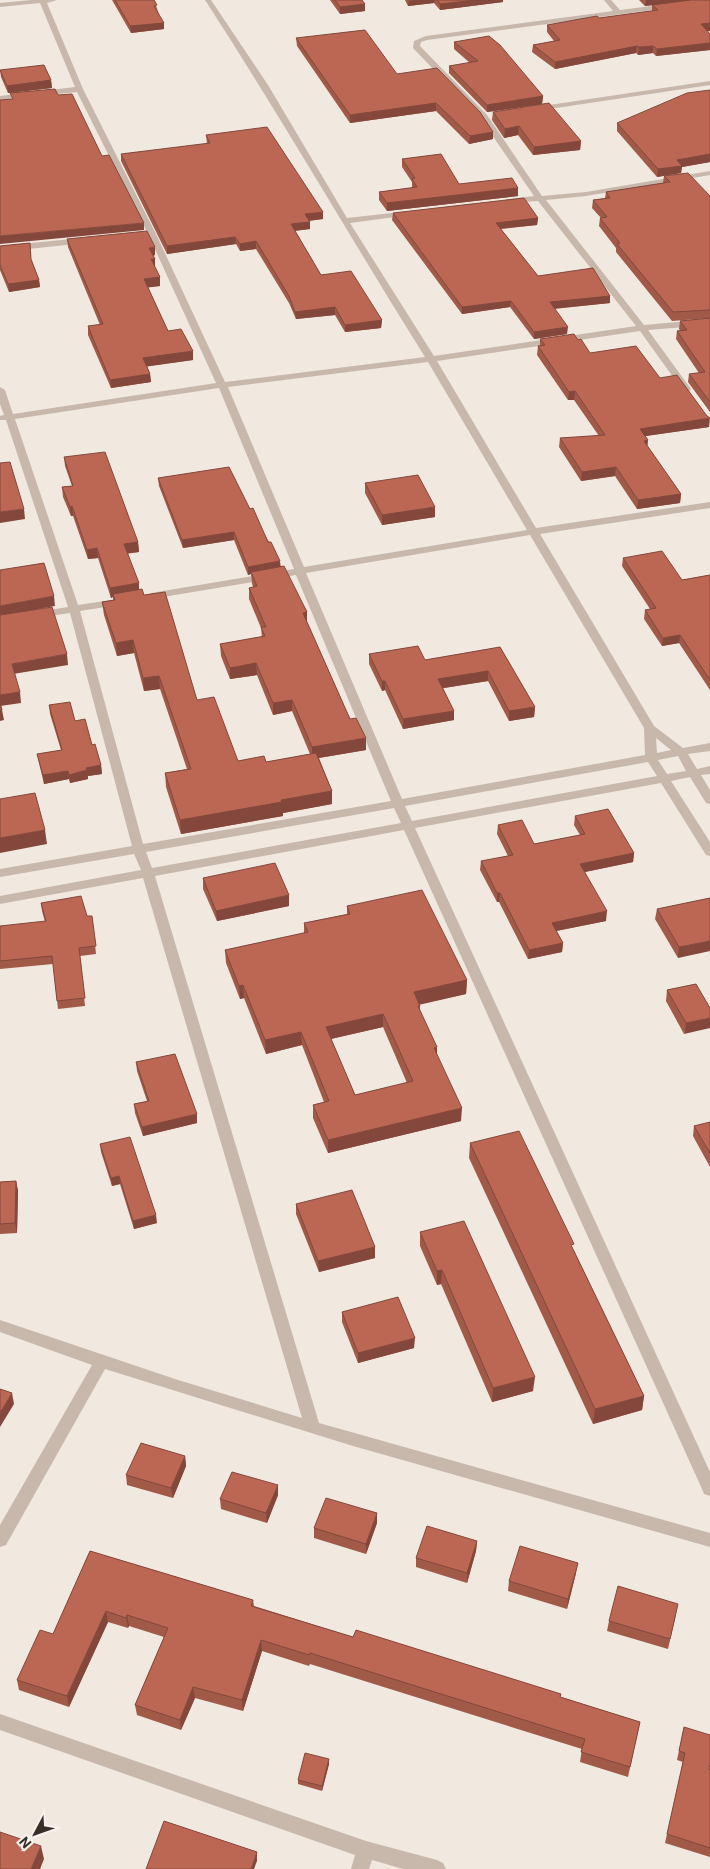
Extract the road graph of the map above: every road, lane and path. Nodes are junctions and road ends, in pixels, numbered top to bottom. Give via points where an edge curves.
1 (54, 0) edge
2 (208, 0) edge
3 (607, 0) edge
4 (43, 1) edge
5 (0, 5) edge
6 (673, 6) edge
7 (618, 12) junction
8 (710, 83) edge
9 (80, 89) junction
10 (0, 98) edge
11 (531, 110) edge
12 (493, 115) edge
13 (484, 117) junction
14 (710, 173) edge
15 (539, 198) junction
16 (500, 202) edge
17 (423, 212) edge
18 (345, 221) junction
19 (152, 234) junction
20 (142, 235) edge
21 (95, 240) edge
22 (0, 250) edge
23 (710, 322) edge
24 (642, 328) junction
25 (431, 359) junction
26 (222, 385) junction
27 (0, 390) edge
28 (693, 398) edge
29 (4, 418) edge
30 (710, 505) edge
31 (531, 532) junction
32 (301, 571) junction
33 (74, 609) junction
34 (28, 616) edge
35 (650, 728) junction
36 (710, 747) edge
37 (681, 752) junction
38 (651, 758) junction
39 (710, 770) edge
40 (694, 773) junction
41 (665, 779) junction
42 (710, 800) edge
43 (398, 804) junction
44 (408, 827) junction
45 (139, 850) junction
46 (710, 852) edge
47 (0, 873) edge
48 (148, 873) junction
49 (0, 900) edge
50 (0, 1326) edge
51 (100, 1363) junction
52 (313, 1428) junction
53 (710, 1489) edge
54 (0, 1540) edge
55 (710, 1540) edge
56 (0, 1722) edge
57 (366, 1850) junction
58 (360, 1869) edge
59 (437, 1869) edge

1 - 4 street
2 - 18 street via 264,85
3 - 7 street
4 - 5 street
4 - 9 street
6 - 7 street
7 - 13 street via 418,41 416,46
8 - 11 street
9 - 10 street
9 - 19 street
12 - 13 street
13 - 15 street
14 - 15 street via 586,194
15 - 16 street
15 - 24 street
17 - 18 street
18 - 25 street
19 - 20 street
19 - 26 street
21 - 22 street
23 - 24 street
24 - 25 street
24 - 28 street
25 - 26 street
25 - 31 street
26 - 29 street
26 - 32 street
27 - 29 street
29 - 33 street
30 - 31 street
31 - 32 street
31 - 35 street
32 - 33 street
32 - 43 street
33 - 34 street
33 - 45 street
35 - 37 street
35 - 38 street
36 - 37 street
37 - 38 street
37 - 40 street
38 - 41 street
38 - 43 street
39 - 40 street
40 - 41 street
40 - 42 street
41 - 44 street
41 - 46 street
43 - 44 street
43 - 45 street
44 - 48 street
44 - 53 street
45 - 47 street
45 - 48 street
48 - 49 street
48 - 52 street
50 - 51 street
51 - 52 street
51 - 54 street
52 - 55 street
56 - 57 street
57 - 58 street
57 - 59 street

